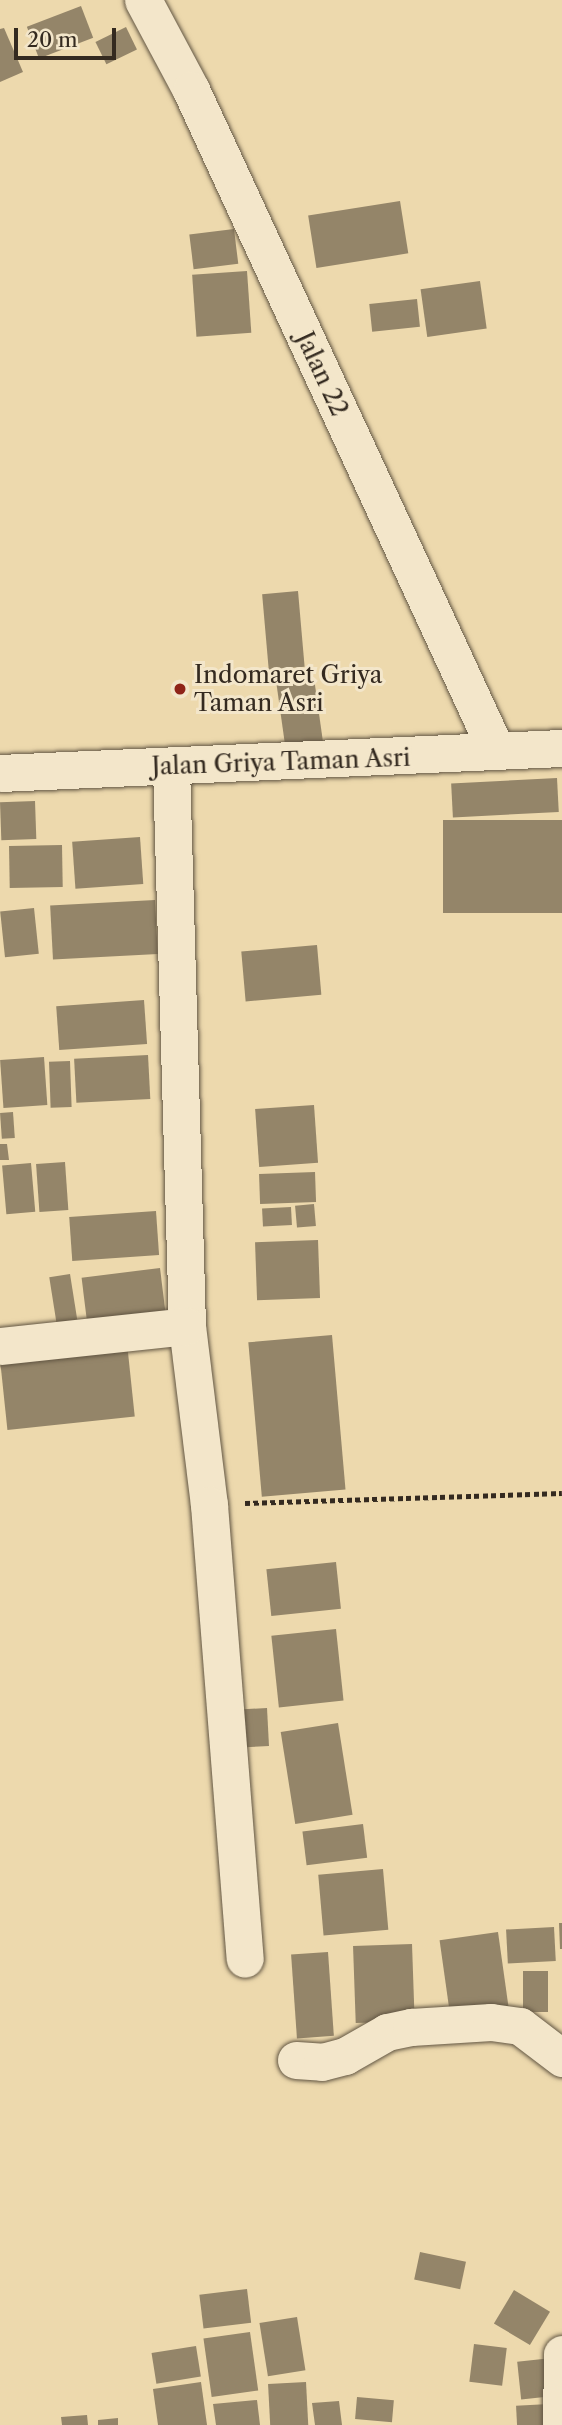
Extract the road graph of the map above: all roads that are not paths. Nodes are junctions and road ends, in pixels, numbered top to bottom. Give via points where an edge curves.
1 (143, 0) edge
2 (562, 748) edge
3 (496, 750) junction
4 (171, 766) junction
5 (0, 774) edge
6 (187, 1326) junction
7 (0, 1346) edge
8 (245, 1959) dead end
9 (562, 2058) edge
10 (296, 2060) dead end
11 (562, 2354) edge
12 (561, 2425) edge

1 - 3 street, Jalan 22 via 191,90
2 - 3 street, Jalan Griya Taman Asri
3 - 4 street, Jalan Griya Taman Asri
4 - 5 street, Jalan Griya Taman Asri
4 - 6 street
6 - 7 street
6 - 8 street via 209,1505
9 - 10 street via 520,2026 491,2021 411,2027 387,2032 345,2056 322,2062
11 - 12 street

